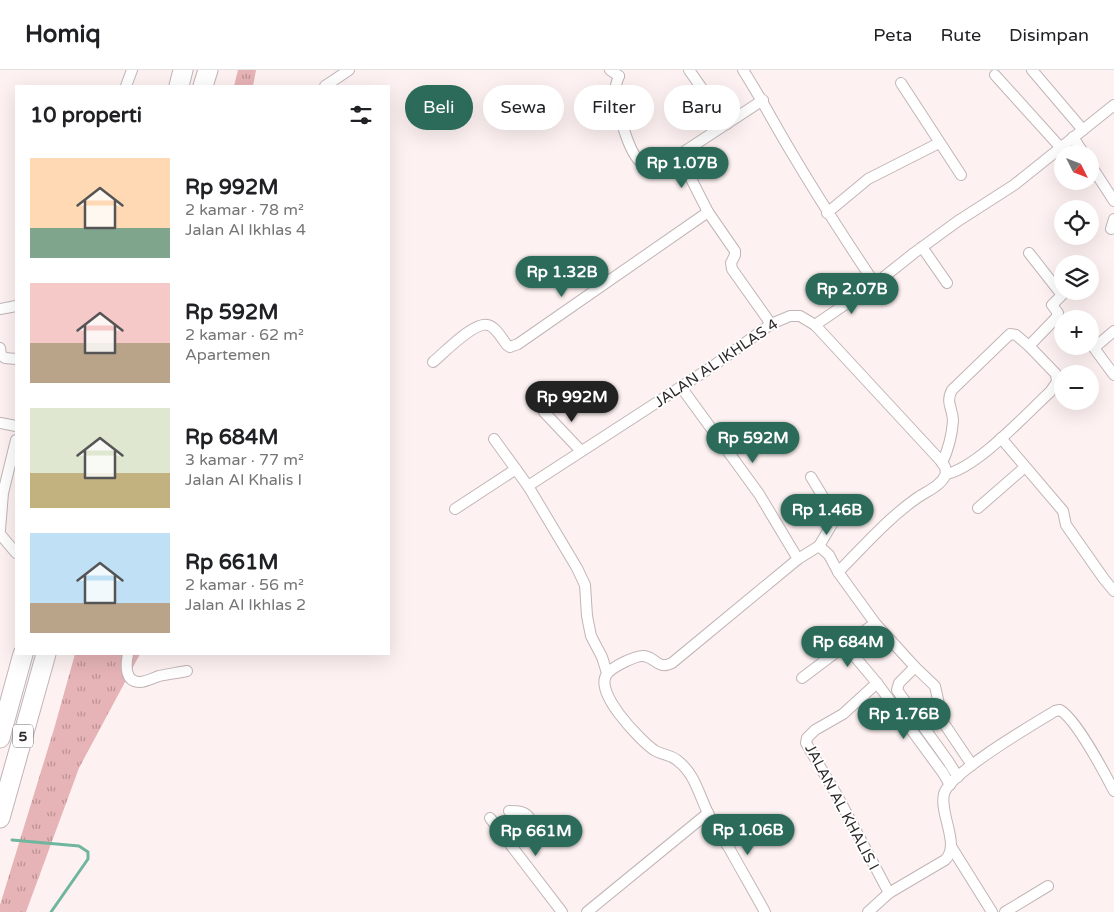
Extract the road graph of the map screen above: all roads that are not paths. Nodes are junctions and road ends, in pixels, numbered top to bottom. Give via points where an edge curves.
1 (132, 70) edge
2 (183, 70) edge
3 (208, 70) edge
4 (349, 70) edge
5 (610, 70) edge
6 (688, 70) edge
7 (742, 70) edge
8 (1032, 70) edge
9 (623, 73) edge
10 (995, 75) dead end
11 (901, 83) dead end
12 (126, 85) edge
13 (179, 85) edge
14 (203, 85) edge
15 (326, 85) edge
16 (699, 85) edge
17 (763, 100) junction
18 (1114, 105) edge
19 (740, 115) edge
20 (717, 130) edge
21 (1083, 130) junction
22 (1073, 138) junction
23 (938, 143) junction
24 (1058, 145) edge
25 (1065, 145) edge
26 (1078, 145) edge
27 (679, 154) junction
28 (1054, 154) edge
29 (961, 175) dead end
30 (1099, 178) edge
31 (1114, 201) edge
32 (708, 212) junction
33 (828, 213) junction
34 (922, 247) junction
35 (1029, 253) dead end
36 (947, 283) dead end
37 (875, 284) junction
38 (15, 306) edge
39 (0, 309) edge
40 (771, 324) junction
41 (815, 326) junction
42 (1114, 331) edge
43 (1029, 346) junction
44 (0, 348) edge
45 (15, 359) edge
46 (433, 362) dead end
47 (1114, 374) edge
48 (681, 387) junction
49 (544, 412) dead end
50 (0, 424) edge
51 (15, 426) edge
52 (1001, 438) junction
53 (494, 439) dead end
54 (15, 444) edge
55 (581, 451) junction
56 (942, 463) junction
57 (1025, 467) junction
58 (516, 469) junction
59 (946, 474) junction
60 (811, 477) dead end
61 (528, 486) junction
62 (978, 508) dead end
63 (455, 509) dead end
64 (0, 532) edge
65 (818, 546) junction
66 (15, 552) edge
67 (798, 559) junction
68 (838, 572) junction
69 (1114, 591) edge
70 (875, 622) junction
71 (845, 646) junction
72 (23, 655) edge
73 (46, 655) edge
74 (128, 655) edge
75 (915, 667) junction
76 (187, 671) dead end
77 (607, 673) junction
78 (802, 678) dead end
79 (873, 686) junction
80 (0, 738) edge
81 (972, 766) junction
82 (954, 781) junction
83 (1114, 791) edge
84 (509, 811) dead end
85 (708, 813) junction
86 (0, 818) edge
87 (490, 818) dead end
88 (761, 820) dead end
89 (510, 843) junction
90 (727, 845) junction
91 (952, 848) junction
92 (1048, 886) dead end
93 (889, 893) junction
94 (562, 912) edge
95 (587, 912) edge
96 (765, 912) edge
97 (868, 912) edge
98 (992, 912) edge
99 (1006, 912) edge

1 - 12 street
2 - 13 highway
3 - 14 highway
4 - 15 street
5 - 9 street
6 - 16 street
7 - 17 street
8 - 21 street
9 - 27 street via 615,90 619,113 638,160 644,164
10 - 24 street
11 - 23 street
17 - 19 street
17 - 33 street
18 - 21 street
20 - 27 street
21 - 22 street
22 - 25 street
22 - 26 street
23 - 29 street
23 - 33 street via 868,179
27 - 32 street
28 - 34 street via 1014,185
30 - 31 street
32 - 40 street via 735,251 732,269
32 - 46 street via 518,344 510,347 493,328 482,325 472,329
33 - 37 street
34 - 36 street
34 - 37 street
35 - 43 street via 1062,294 1052,305 1058,314 1056,318
37 - 41 street
38 - 39 street
40 - 41 street, JALAN AL IKHLAS 4 via 790,316 800,316
40 - 48 street, JALAN AL IKHLAS 4
41 - 56 street, JALAN AL IKHLAS 4
42 - 47 street via 1094,348
43 - 52 street via 1056,374 1057,382
43 - 56 street via 1010,334 952,390 948,397 953,419 948,450
44 - 45 street via 5,358
48 - 55 street, JALAN AL IKHLAS 4
48 - 67 street via 759,494
49 - 55 street
50 - 51 street
52 - 57 street
52 - 59 street via 972,463
53 - 58 street
54 - 64 street via 3,493
55 - 61 street, JALAN AL IKHLAS 4
56 - 59 street, JALAN AL IKHLAS 4
57 - 62 street
57 - 69 street via 1063,511 1066,525
58 - 61 street
58 - 63 street
59 - 68 street via 938,485 878,530
60 - 65 street via 835,519
61 - 77 street via 585,585 591,636
64 - 66 street
65 - 67 street
65 - 68 street via 829,555
67 - 77 street via 672,663 666,666 645,656 638,657
68 - 70 street
70 - 71 street
70 - 75 street
71 - 78 street
71 - 79 street
72 - 80 highway, 5
73 - 86 highway, 5
74 - 76 street via 126,669 135,681
75 - 81 street via 935,686 944,722
75 - 82 street via 898,683 898,690 948,761
77 - 85 street via 604,682 606,694 617,711 654,750 679,761 699,789
79 - 82 street via 943,772
79 - 93 street, JALAN AL KHALIS I via 843,714 815,730 805,741
81 - 82 street
81 - 83 street via 1060,710 1101,765
82 - 91 street via 944,794
84 - 89 street via 521,812 530,819 528,828
85 - 90 street
85 - 95 street
87 - 89 street
88 - 90 street
89 - 94 street
90 - 96 street
91 - 93 street via 945,860
91 - 98 street
92 - 99 street
93 - 97 street

